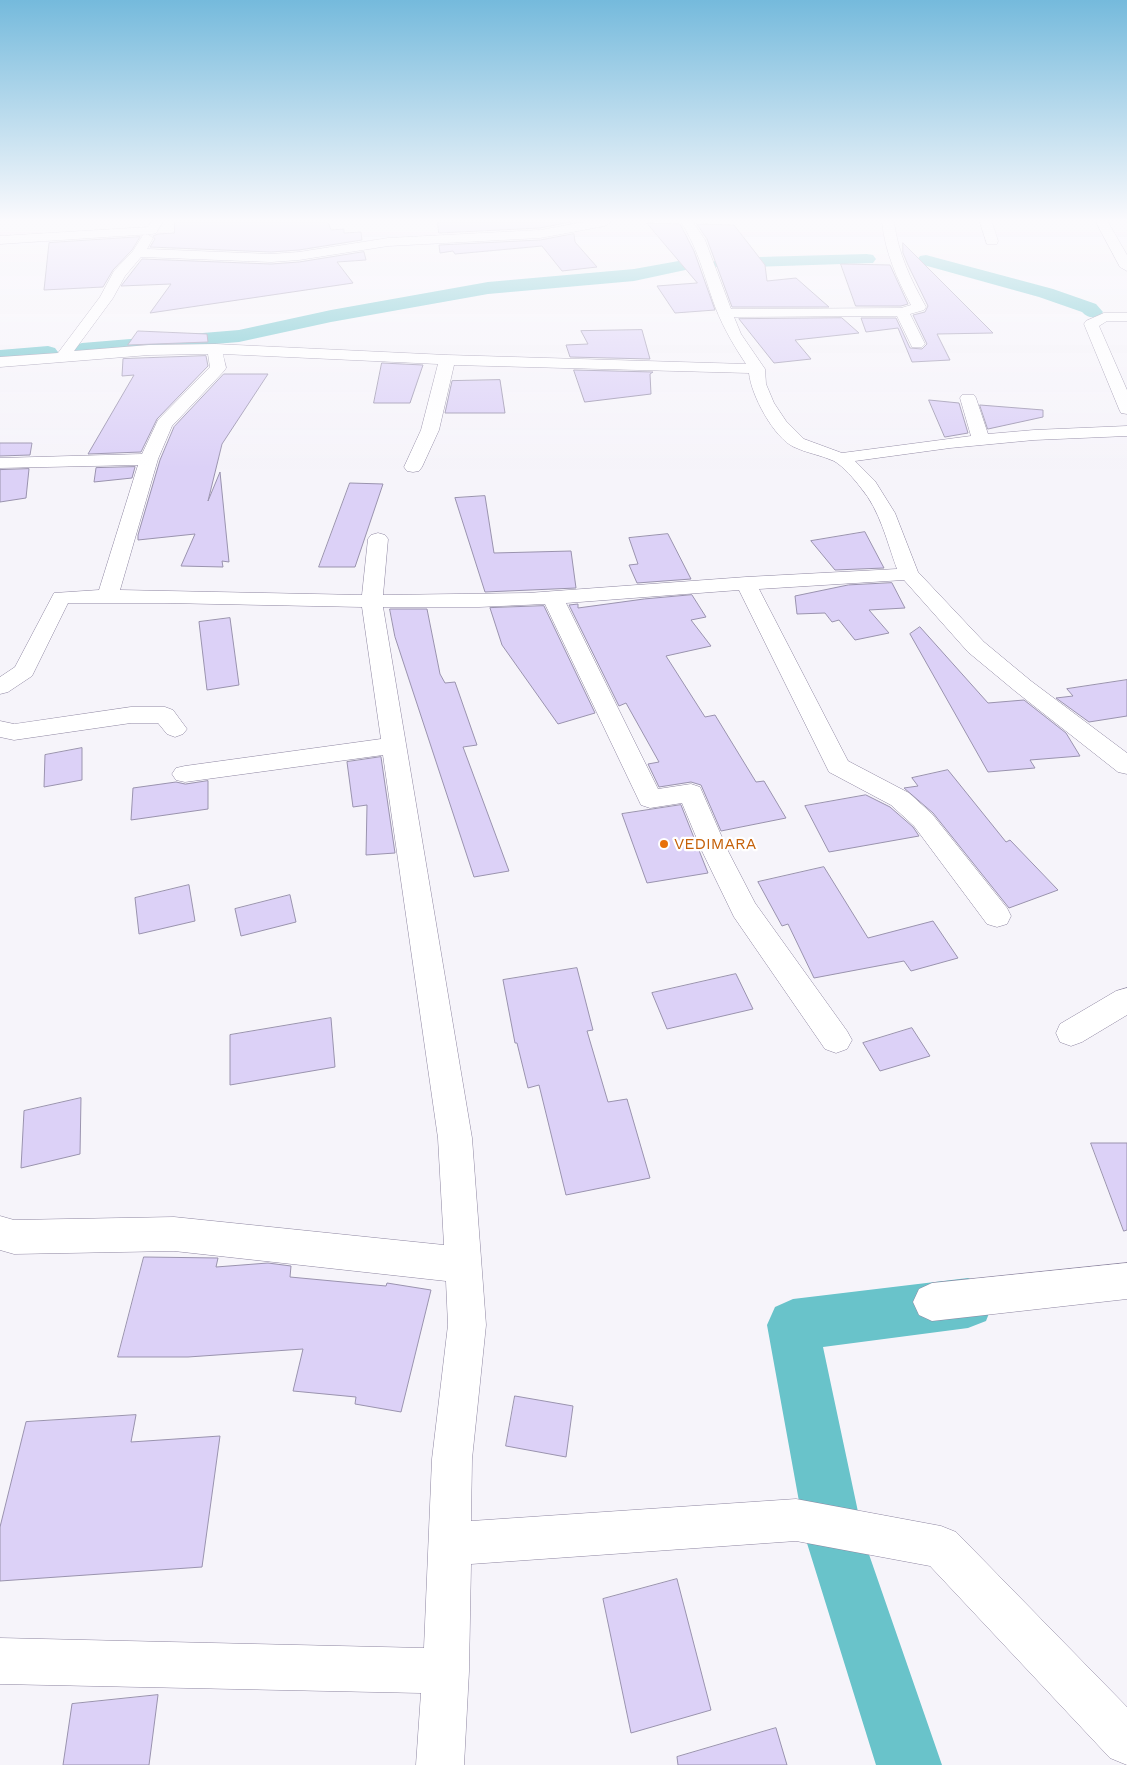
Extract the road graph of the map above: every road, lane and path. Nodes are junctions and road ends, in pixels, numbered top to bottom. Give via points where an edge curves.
1 (101, 304) edge
2 (722, 304) edge
3 (918, 304) edge
4 (902, 312) junction
5 (725, 313) junction
6 (1127, 317) edge
7 (917, 344) dead end
8 (215, 349) junction
9 (63, 357) junction
10 (447, 360) junction
11 (0, 362) edge
12 (757, 369) junction
13 (968, 398) dead end
14 (1127, 409) edge
15 (1127, 431) edge
16 (981, 440) junction
17 (150, 458) junction
18 (841, 458) junction
19 (0, 463) edge
20 (413, 467) dead end
21 (378, 539) dead end
22 (909, 574) junction
23 (746, 583) junction
24 (108, 596) junction
25 (554, 599) junction
26 (372, 602) junction
27 (0, 687) edge
28 (0, 729) edge
29 (175, 729) dead end
30 (394, 746) junction
31 (1127, 766) edge
32 (185, 774) dead end
33 (997, 916) dead end
34 (1127, 1000) edge
35 (1071, 1033) dead end
36 (836, 1040) dead end
37 (0, 1232) edge
38 (463, 1265) junction
39 (1127, 1281) edge
40 (932, 1302) dead end
41 (449, 1544) junction
42 (0, 1660) edge
43 (446, 1672) junction
44 (1127, 1741) edge
45 (440, 1765) edge

1 - 9 street
2 - 5 street
3 - 4 street via 919,307
4 - 5 street
4 - 7 street
5 - 12 street via 734,334
6 - 14 street via 1104,317 1091,324
8 - 9 street
8 - 10 street
8 - 17 street via 218,368 164,424
9 - 11 street
10 - 12 street
10 - 20 street via 430,430
12 - 18 street via 758,384 778,424 798,443
13 - 16 street
15 - 16 street
16 - 18 street
17 - 19 street
17 - 24 street
18 - 22 street via 869,485 878,499
21 - 26 street
22 - 23 street
22 - 31 street via 976,648
23 - 25 street
23 - 33 street via 838,766 900,799 923,820
24 - 26 street
24 - 27 street via 61,597 24,671
25 - 26 street
25 - 36 street via 650,799 691,793 744,909
26 - 30 street
28 - 29 street via 14,732 139,715 165,715
30 - 32 street
30 - 38 street via 455,1138
34 - 35 street
37 - 38 street via 14,1237 174,1234
38 - 41 street via 467,1325 452,1459
39 - 40 street
41 - 43 street
41 - 44 street via 796,1520 941,1547
42 - 43 street
43 - 45 street

